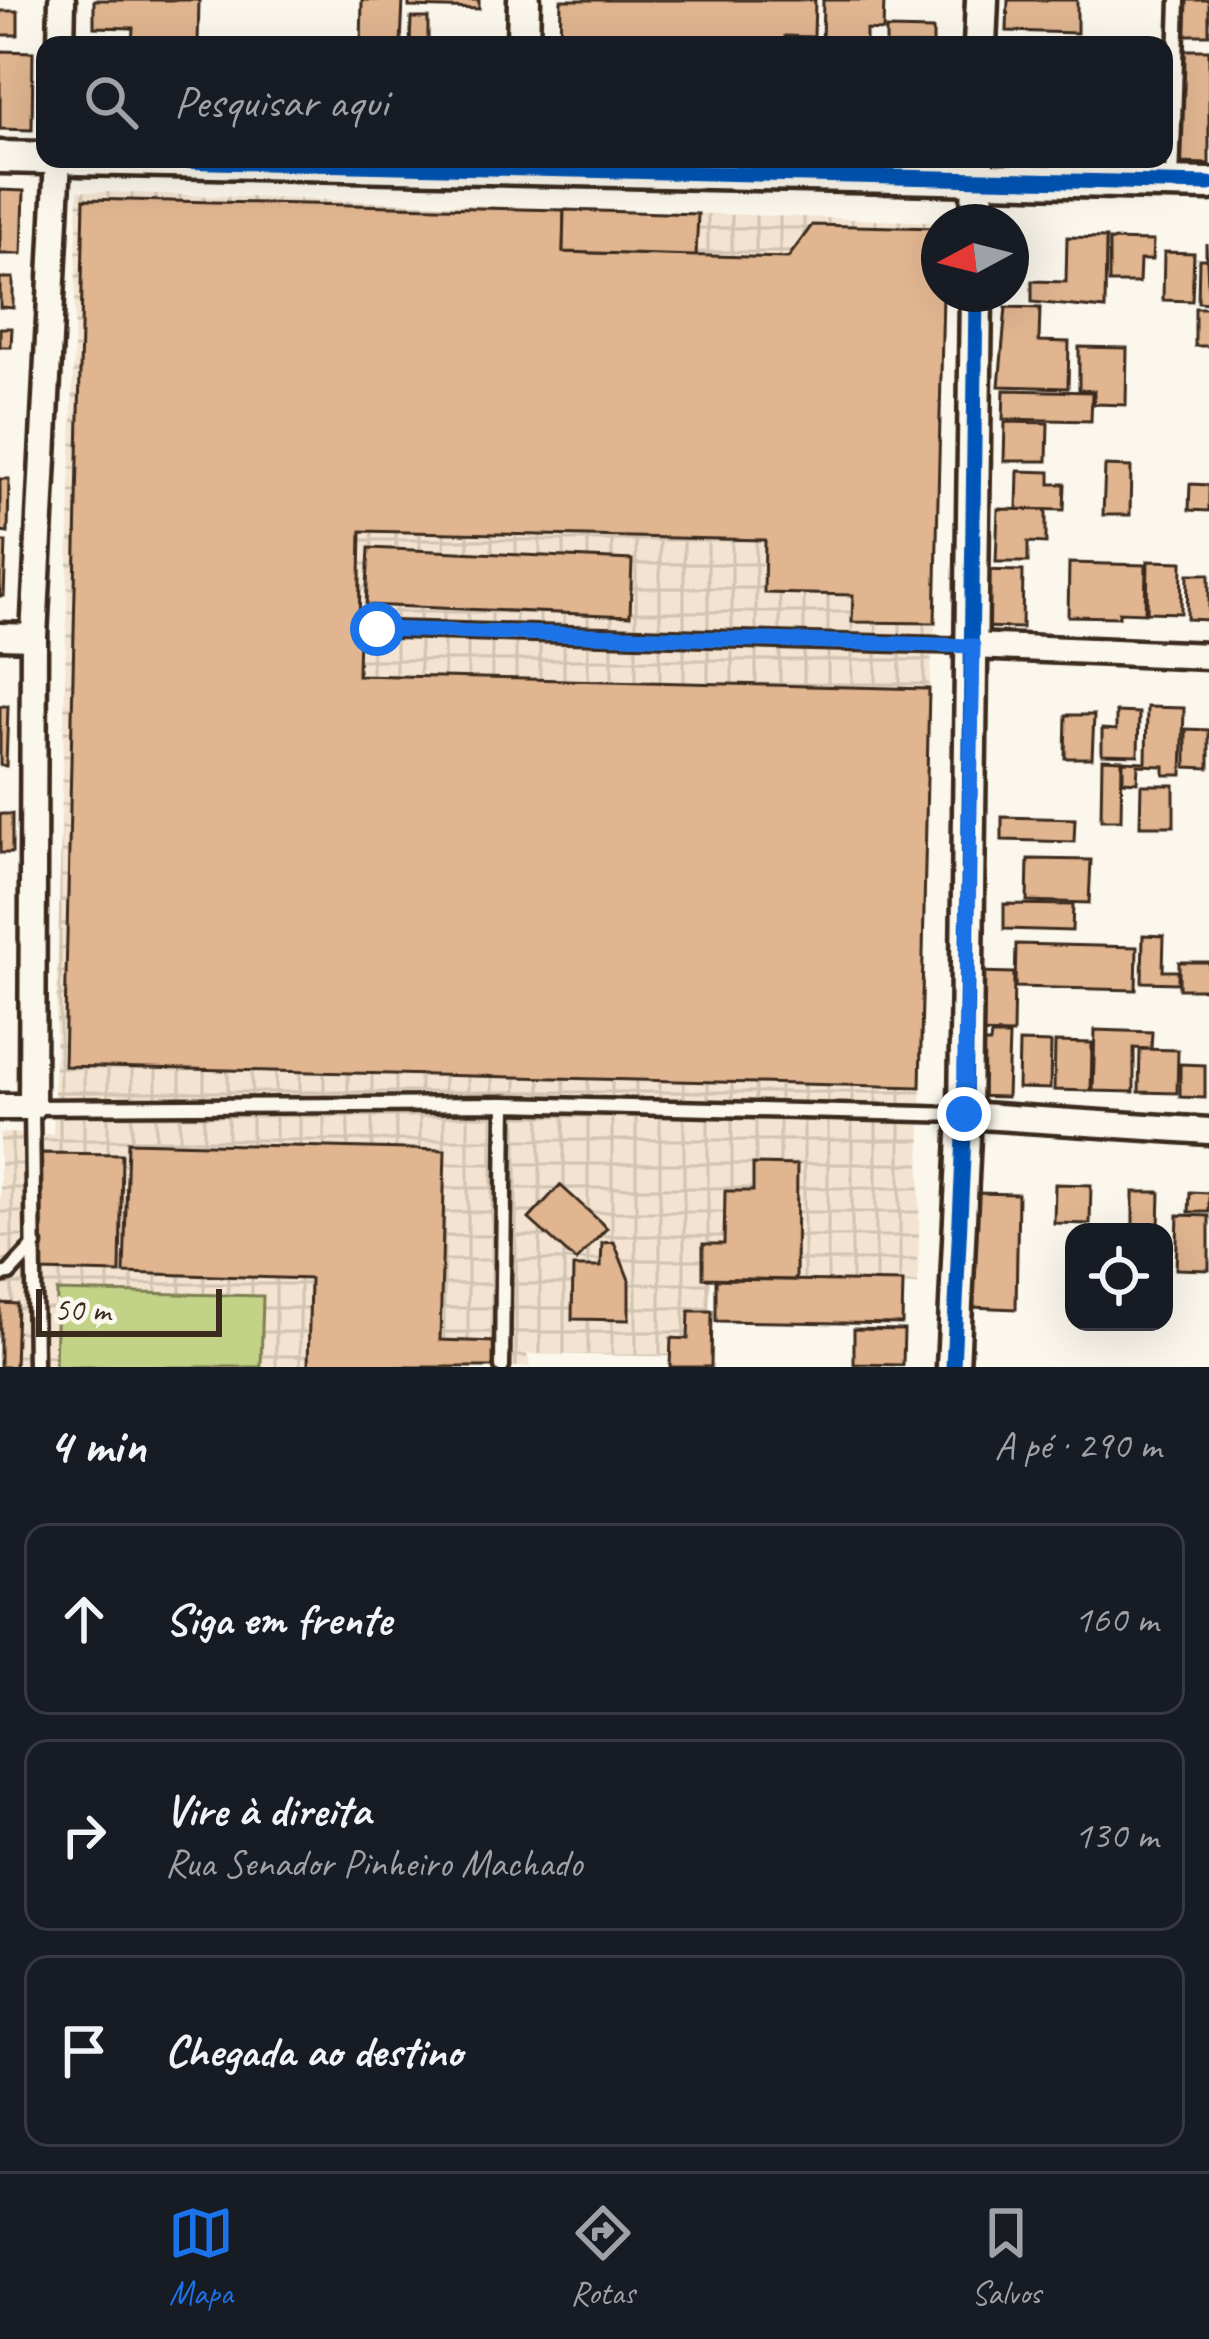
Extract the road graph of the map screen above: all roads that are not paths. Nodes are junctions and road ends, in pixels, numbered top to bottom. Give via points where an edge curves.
1 (62, 0) edge
2 (524, 0) edge
3 (982, 0) edge
4 (1178, 0) edge
5 (61, 36) edge
6 (523, 36) edge
7 (980, 36) edge
8 (1173, 152) edge
9 (0, 157) edge
10 (36, 158) edge
11 (58, 168) edge
12 (794, 168) edge
13 (1172, 168) edge
14 (977, 170) edge
15 (1172, 183) junction
16 (1209, 184) edge
17 (977, 204) edge
18 (976, 312) edge
19 (377, 629) dead end
20 (0, 636) edge
21 (34, 637) junction
22 (973, 646) junction
23 (1209, 656) edge
24 (505, 1104) junction
25 (0, 1107) edge
26 (32, 1107) junction
27 (964, 1114) junction
28 (1209, 1131) edge
29 (35, 1245) junction
30 (0, 1275) edge
31 (35, 1367) edge
32 (502, 1367) edge
33 (952, 1367) edge

1 - 5 street
2 - 6 street
3 - 7 street
4 - 8 lane
9 - 10 street
11 - 21 street
12 - 14 street
13 - 15 lane
14 - 15 street
14 - 17 street
15 - 16 street
18 - 22 street
19 - 22 lane
20 - 21 street
21 - 26 street
22 - 23 street
22 - 27 street
24 - 26 lane
24 - 27 lane
24 - 32 lane
25 - 26 street
26 - 29 lane
27 - 28 street
27 - 33 street
29 - 30 lane
29 - 31 lane

